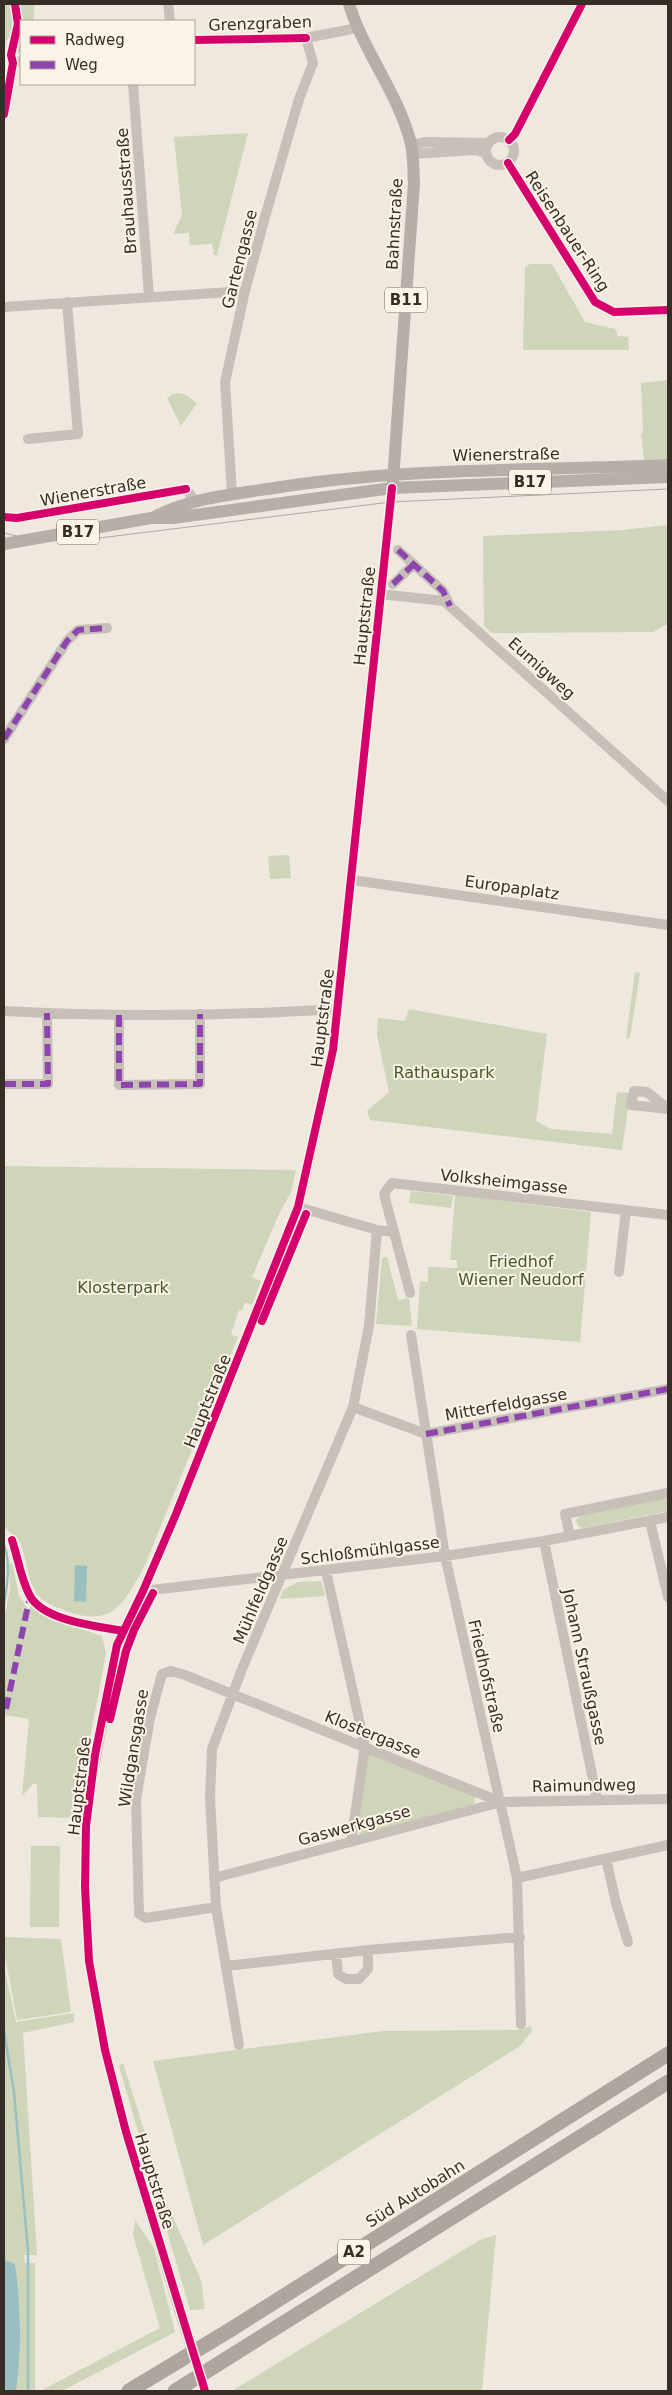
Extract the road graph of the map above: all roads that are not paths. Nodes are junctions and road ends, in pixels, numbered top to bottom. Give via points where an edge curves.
1 (168, 4) edge
2 (350, 4) edge
3 (582, 4) edge
4 (170, 20) edge
5 (357, 28) junction
6 (306, 38) junction
7 (195, 40) edge
8 (17, 62) edge
9 (133, 85) edge
10 (4, 114) edge
11 (509, 140) junction
12 (488, 148) junction
13 (412, 149) junction
14 (508, 163) junction
15 (245, 292) junction
16 (149, 296) junction
17 (67, 302) junction
18 (4, 307) edge
19 (668, 310) edge
20 (28, 439) dead end
21 (668, 465) edge
22 (394, 473) junction
23 (668, 477) edge
24 (392, 488) junction
25 (232, 494) junction
26 (196, 502) junction
27 (4, 518) edge
28 (151, 518) junction
29 (4, 544) edge
30 (398, 550) dead end
31 (414, 564) junction
32 (394, 584) dead end
33 (380, 594) junction
34 (450, 606) junction
35 (107, 628) dead end
36 (4, 739) edge
37 (668, 801) edge
38 (352, 880) junction
39 (668, 925) edge
40 (337, 1009) junction
41 (4, 1011) edge
42 (47, 1013) junction
43 (119, 1014) junction
44 (200, 1014) junction
45 (4, 1084) edge
46 (298, 1207) junction
47 (626, 1210) junction
48 (668, 1214) edge
49 (376, 1230) junction
50 (393, 1232) junction
51 (619, 1272) dead end
52 (410, 1293) dead end
53 (411, 1335) dead end
54 (668, 1389) edge
55 (353, 1407) junction
56 (426, 1434) junction
57 (668, 1493) edge
58 (668, 1517) edge
59 (650, 1521) junction
60 (570, 1536) junction
61 (12, 1540) dead end
62 (544, 1542) junction
63 (445, 1556) junction
64 (326, 1571) junction
65 (283, 1575) junction
66 (144, 1591) junction
67 (668, 1597) edge
68 (123, 1631) junction
69 (233, 1696) junction
70 (365, 1746) junction
71 (597, 1798) junction
72 (668, 1799) edge
73 (501, 1802) junction
74 (351, 1842) junction
75 (668, 1845) edge
76 (606, 1859) junction
77 (214, 1878) junction
78 (517, 1878) junction
79 (216, 1907) junction
80 (520, 1936) junction
81 (638, 1937) dead end
82 (368, 1950) junction
83 (336, 1954) junction
84 (226, 1966) junction
85 (521, 2024) dead end
86 (239, 2045) dead end
87 (668, 2054) edge
88 (668, 2082) edge
89 (129, 2391) edge
90 (175, 2391) edge
91 (205, 2391) edge

1 - 4 street
2 - 5 main road, Bahnstraße / B11
3 - 11 street
5 - 6 street, Grenzgraben
5 - 13 main road, Bahnstraße / B11 via 404,122
6 - 7 street, Grenzgraben
6 - 15 street, Gartengasse via 313,63 299,99
8 - 10 street
9 - 16 street, Brauhausstraße
11 - 12 street, Reisenbauer-Ring via 497,137
11 - 14 street, Reisenbauer-Ring via 514,154
12 - 13 street, Reisenbauer-Ring
12 - 14 street, Reisenbauer-Ring via 493,163
13 - 22 main road, Bahnstraße / B11 via 414,192
14 - 19 street, Reisenbauer-Ring via 596,302 614,312
15 - 16 street
15 - 25 street, Gartengasse via 226,382
16 - 17 street
17 - 18 street
17 - 20 street via 78,434
21 - 22 main road, Wienerstraße / B17
22 - 24 main road, Bahnstraße / B11
22 - 25 main road, Wienerstraße / B17
23 - 24 main road, Wienerstraße / B17
24 - 28 main road, Wienerstraße / B17 via 173,518
24 - 33 street, Hauptstraße
25 - 26 main road, Wienerstraße / B17
26 - 27 street, Wienerstraße via 186,489
26 - 28 main road, Wienerstraße / B17
28 - 29 main road, Wienerstraße / B17
30 - 31 street
31 - 32 street
31 - 34 street via 443,591
33 - 34 street, Eumigweg via 437,599
33 - 38 street, Hauptstraße
34 - 37 street, Eumigweg
35 - 36 street via 78,630 67,641
38 - 39 street, Europaplatz
38 - 40 street, Hauptstraße
40 - 44 street
40 - 46 street, Hauptstraße via 323,1101
41 - 42 street
42 - 43 street
42 - 45 street via 48,1084
43 - 44 street
43 - 44 street via 119,1085 200,1084
46 - 49 street
46 - 66 street, Hauptstraße
47 - 48 street, Volksheimgasse
47 - 50 street, Volksheimgasse via 392,1183 384,1194
47 - 51 street
49 - 50 street
49 - 55 street, Mühlfeldgasse via 369,1326
50 - 52 street
53 - 56 street, Friedhofstraße
54 - 56 street, Mitterfeldgasse
55 - 56 street, Mitterfeldgasse
55 - 65 street, Mühlfeldgasse
56 - 63 street, Friedhofstraße
57 - 60 street via 565,1514
58 - 59 street, Schloßmühlgasse
59 - 60 street, Schloßmühlgasse
59 - 67 street
60 - 62 street, Schloßmühlgasse
61 - 68 street via 30,1596 42,1609 70,1620
62 - 63 street, Schloßmühlgasse
62 - 71 street, Johann Straußgasse
63 - 64 street, Schloßmühlgasse
63 - 73 street, Friedhofstraße
64 - 65 street, Schloßmühlgasse
64 - 70 street
65 - 66 street, Schloßmühlgasse
65 - 69 street, Mühlfeldgasse
66 - 68 street, Hauptstraße
68 - 91 street, Hauptstraße, bridge via 113,1660 87,1817 85,1887 89,1961 105,2050 123,2122
69 - 70 street, Klostergasse via 272,1708
69 - 77 street, Mühlfeldgasse via 212,1749 210,1798
69 - 79 street, Wildgansgasse via 185,1675 171,1671 162,1674 150,1718 136,1800 139,1914 146,1918
70 - 73 street, Klostergasse
70 - 74 street
71 - 72 street, Raimundweg
71 - 73 street, Raimundweg
73 - 74 street, Gaswerkgasse
73 - 78 street, Friedhofstraße
74 - 77 street, Gaswerkgasse
75 - 76 street
76 - 78 street
76 - 81 street via 625,1943
77 - 79 street, Mühlfeldgasse
78 - 80 street, Friedhofstraße
79 - 84 street, Mühlfeldgasse
80 - 82 street
80 - 85 street, Friedhofstraße
82 - 83 street
82 - 83 street via 368,1969 359,1978 346,1979 338,1974
83 - 84 street
84 - 86 street, Mühlfeldgasse
87 - 89 highway, Süd Autobahn / A2
88 - 90 highway, A2

